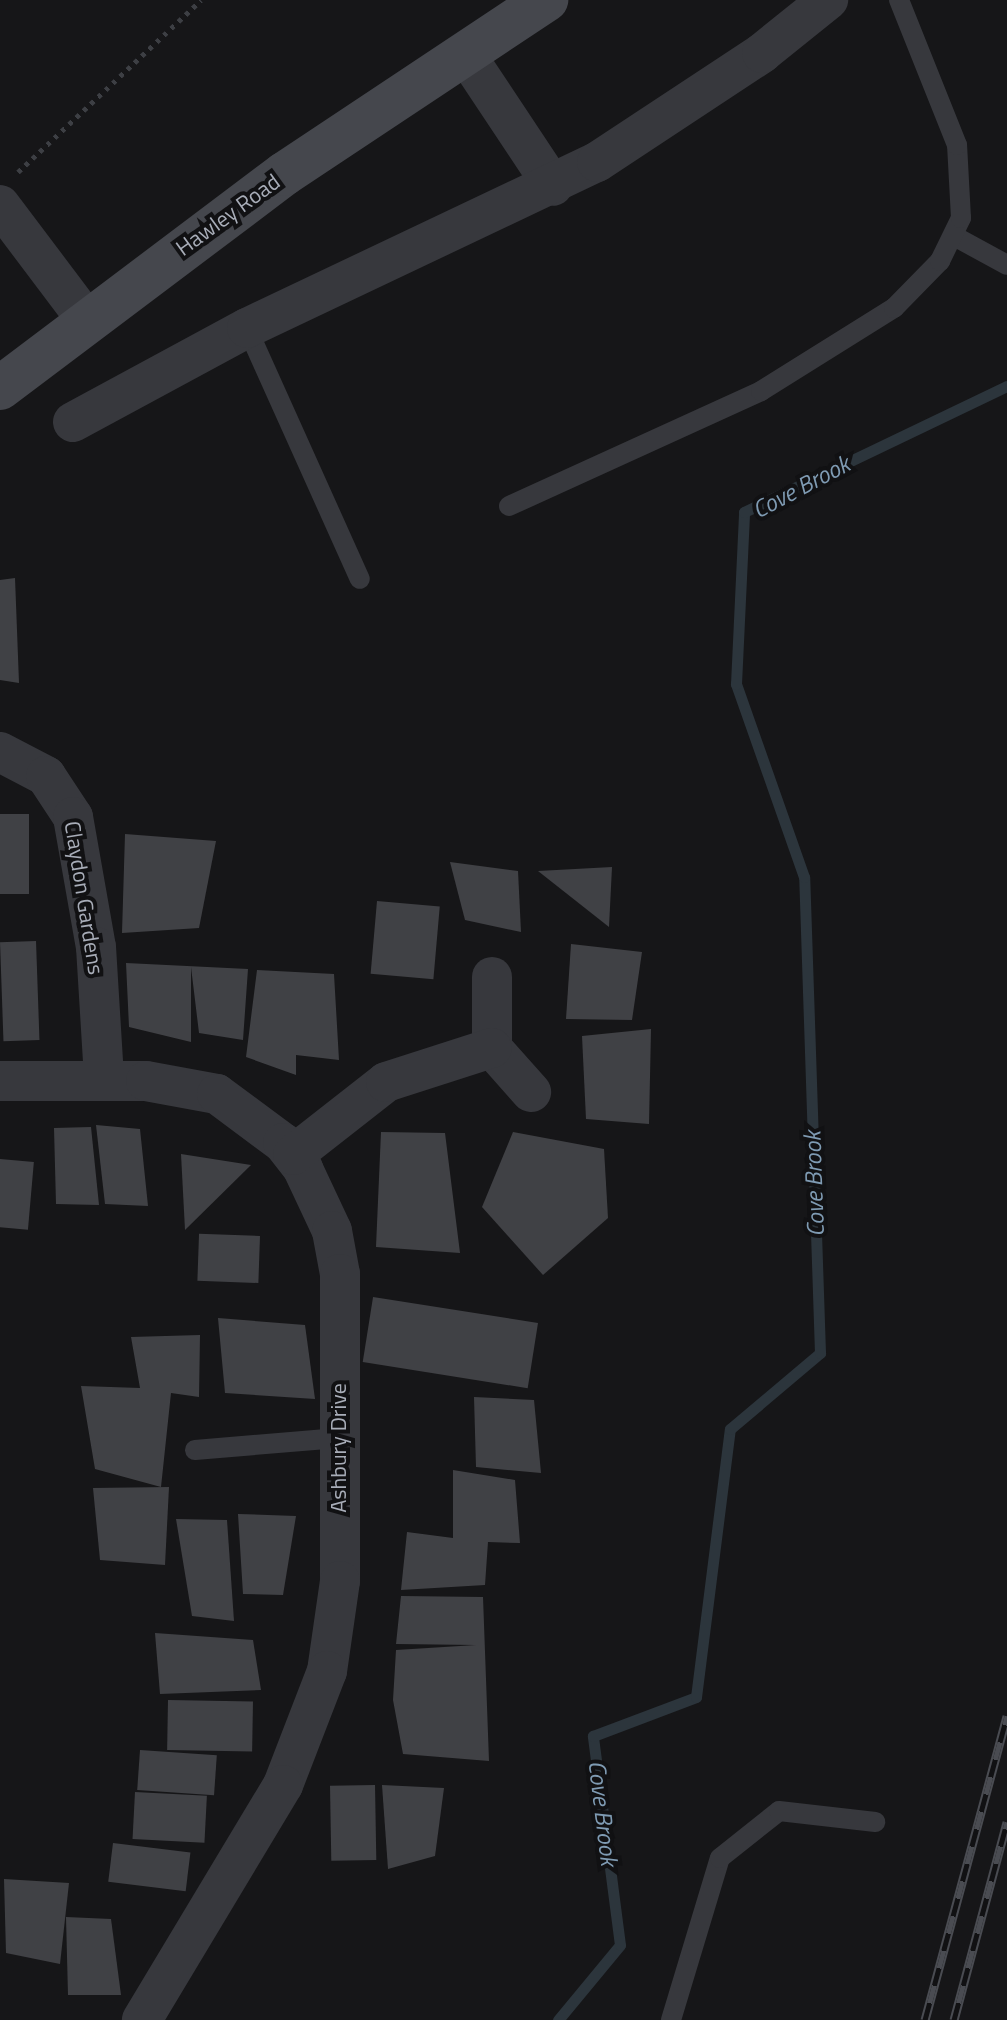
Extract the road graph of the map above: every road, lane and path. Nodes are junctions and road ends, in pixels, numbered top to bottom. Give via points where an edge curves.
1 (201, 0) edge
2 (546, 0) edge
3 (828, 0) edge
4 (899, 0) edge
5 (466, 55) junction
6 (553, 186) junction
7 (5, 193) edge
8 (954, 236) junction
9 (1007, 265) edge
10 (86, 319) junction
11 (247, 328) junction
12 (0, 388) edge
13 (73, 422) dead end
14 (509, 506) dead end
15 (360, 579) dead end
16 (0, 752) edge
17 (492, 977) dead end
18 (492, 1048) junction
19 (104, 1079) junction
20 (0, 1081) edge
21 (531, 1092) dead end
22 (293, 1155) junction
23 (339, 1438) junction
24 (195, 1450) dead end
25 (875, 1822) dead end
26 (142, 2020) edge
27 (671, 2020) edge

1 - 7 path
2 - 5 main road, Hawley Road
3 - 6 street via 674,113
4 - 8 lane via 957,145 961,218
5 - 6 street
5 - 10 main road, Hawley Road via 284,174
6 - 11 street
7 - 10 street
8 - 9 lane
8 - 14 lane via 894,308 826,353 651,445
10 - 12 main road, Hawley Road
11 - 13 street
11 - 15 lane
16 - 19 street, Claydon Gardens via 46,776 73,817 96,947
17 - 18 street
18 - 21 street
18 - 22 street via 386,1082
19 - 20 street, Ashbury Drive
19 - 22 street, Ashbury Drive via 217,1094
22 - 23 street, Ashbury Drive via 319,1195 340,1274
23 - 24 lane
23 - 26 street, Ashbury Drive via 338,1622 310,1725 283,1785
25 - 27 lane via 779,1811 720,1858

